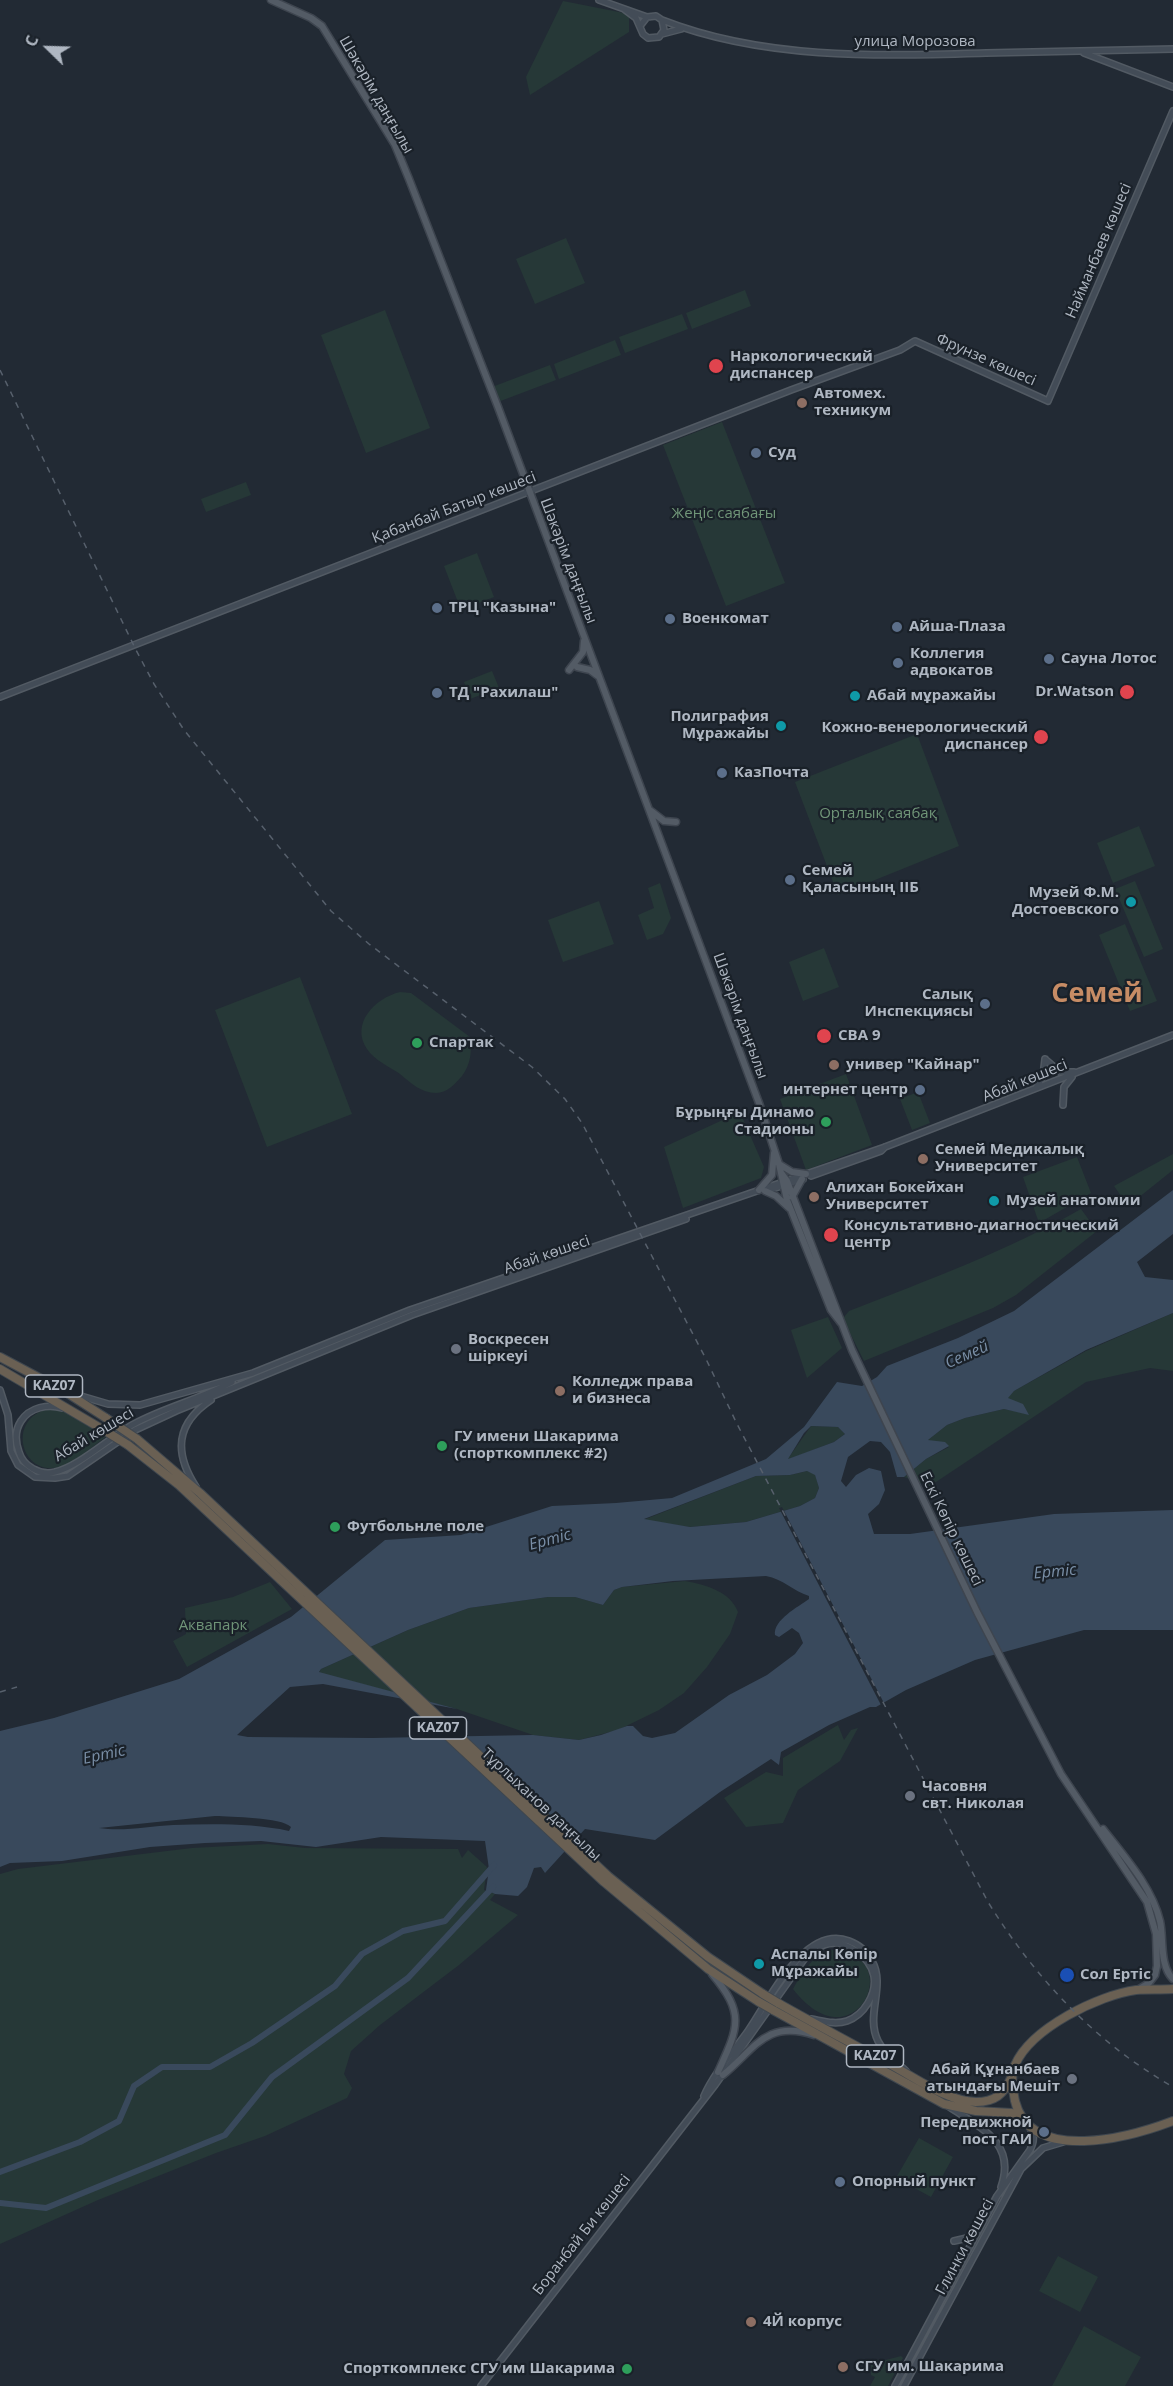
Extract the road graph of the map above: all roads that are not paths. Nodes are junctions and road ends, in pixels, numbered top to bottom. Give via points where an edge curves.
1 (271, 0) edge
2 (599, 0) edge
3 (624, 9) junction
4 (647, 17) junction
5 (662, 20) junction
6 (640, 26) junction
7 (683, 29) junction
8 (662, 34) junction
9 (1173, 49) edge
10 (1077, 51) junction
11 (1173, 87) edge
12 (1173, 111) edge
13 (915, 341) joint
14 (1048, 400) joint
15 (529, 492) junction
16 (584, 637) junction
17 (577, 667) dead end
18 (569, 670) dead end
19 (599, 677) junction
20 (0, 697) edge
21 (650, 811) junction
22 (676, 822) dead end
23 (1173, 1035) edge
24 (1078, 1072) junction
25 (1034, 1090) junction
26 (1063, 1105) dead end
27 (774, 1149) junction
28 (779, 1164) junction
29 (803, 1177) junction
30 (785, 1183) junction
31 (762, 1191) junction
32 (792, 1197) junction
33 (790, 1209) junction
34 (841, 1323) junction
35 (852, 1350) joint
36 (0, 1358) edge
37 (0, 1369) edge
38 (242, 1377) junction
39 (0, 1390) edge
40 (64, 1391) junction
41 (219, 1395) junction
42 (81, 1415) junction
43 (200, 1493) junction
44 (224, 1522) junction
45 (1061, 1774) junction
46 (660, 1924) junction
47 (708, 1969) junction
48 (1173, 1979) edge
49 (876, 1983) junction
50 (1173, 1989) edge
51 (1137, 1990) junction
52 (802, 2016) junction
53 (828, 2041) junction
54 (720, 2074) junction
55 (912, 2076) junction
56 (1012, 2077) junction
57 (944, 2104) junction
58 (1025, 2121) junction
59 (1173, 2121) edge
60 (1068, 2141) junction
61 (997, 2196) junction
62 (979, 2230) junction
63 (954, 2241) dead end
64 (481, 2386) edge
65 (896, 2386) edge
66 (904, 2386) edge

1 - 15 main road, Шәкәрім даңғылы via 322,26 395,145
2 - 3 main road
3 - 4 main road
3 - 6 main road
4 - 5 main road
4 - 6 main road
5 - 7 main road, улица Морозова
5 - 8 main road
6 - 8 main road via 648,38
7 - 8 main road
7 - 10 main road, улица Морозова via 736,43 836,54 918,56
9 - 10 main road, улица Морозова
10 - 11 main road
12 - 14 main road, Найманбаев көшесі
13 - 14 main road, Фрунзе көшесі
13 - 15 main road, Қабанбай Батыр көшесі
15 - 16 main road, Шәкәрім даңғылы
15 - 20 main road, Қабанбай Батыр көшесі
16 - 18 main road via 583,652
16 - 19 main road, Шәкәрім даңғылы
17 - 19 main road
19 - 21 main road, Шәкәрім даңғылы
21 - 22 main road via 664,821
21 - 27 main road, Шәкәрім даңғылы
23 - 24 main road, Абай көшесі
24 - 25 main road, Абай көшесі
24 - 25 main road via 1060,1072 1046,1059 1043,1076
24 - 26 main road via 1064,1087
25 - 29 main road, Абай көшесі
27 - 28 main road, Шәкәрім даңғылы
27 - 31 main road via 772,1175
28 - 29 main road
28 - 30 main road, Шәкәрім даңғылы
29 - 30 main road, Абай көшесі
29 - 32 main road
30 - 31 main road, Абай көшесі
30 - 32 main road, Шәкәрім даңғылы
30 - 33 main road, Шәкәрім даңғылы
31 - 33 main road via 776,1196
31 - 38 main road, Абай көшесі via 411,1310
31 - 41 main road, Абай көшесі via 412,1315
32 - 34 main road, Шәкәрім даңғылы
33 - 34 main road, Шәкәрім даңғылы via 831,1310
34 - 35 main road, Шәкәрім даңғылы
35 - 45 main road, Ескі Көпір көшесі via 976,1612
36 - 40 highway, Тұрлыханов даңғылы / KAZ07
37 - 42 highway, Тұрлыханов даңғылы / KAZ07
38 - 40 main road via 140,1405 108,1404
38 - 42 main road, Абай көшесі via 133,1424 65,1469 54,1473 32,1469 24,1461 16,1443 17,1428 30,1410 60,1407
39 - 41 main road, Абай көшесі via 14,1459 35,1477 55,1479 68,1476 135,1430
40 - 43 highway, Тұрлыханов даңғылы / KAZ07, bridge via 137,1439
41 - 43 main road via 191,1418 181,1437 181,1454
42 - 44 highway, Тұрлыханов даңғылы / KAZ07, bridge via 128,1445
43 - 44 highway, Тұрлыханов даңғылы / KAZ07
44 - 46 highway, Тұрлыханов даңғылы / KAZ07
45 - 48 main road via 1152,1898 1168,1974
45 - 51 main road via 1147,1902 1158,1956 1155,1975
46 - 47 highway, Тұрлыханов даңғылы / KAZ07
46 - 52 highway, Тұрлыханов даңғылы / KAZ07, bridge
47 - 53 highway, Тұрлыханов даңғылы / KAZ07, bridge
47 - 54 main road via 736,2011 732,2041
49 - 52 main road via 861,2013 848,2021 831,2023
49 - 54 main road, Боранбай Би көшесі via 878,1975 872,1960 860,1945 841,1938 813,1944 790,1969
49 - 55 main road via 875,2034
50 - 51 highway, KAZ07
51 - 56 highway, KAZ07 via 1064,2018 1029,2045 1014,2066
52 - 55 highway, Тұрлыханов даңғылы / KAZ07
53 - 54 main road via 796,2031 773,2033
53 - 57 highway, Тұрлыханов даңғылы / KAZ07
54 - 64 main road, Боранбай Би көшесі
55 - 56 highway, Тұрлыханов даңғылы / KAZ07 via 943,2092 976,2102 996,2098
56 - 58 highway via 1017,2107
57 - 58 highway, Тұрлыханов даңғылы / KAZ07 via 1012,2113
57 - 61 main road via 995,2139 1003,2153 1004,2166
58 - 60 highway, KAZ07 via 1043,2134
58 - 61 main road, Глинки көшесі via 1034,2134 1034,2142
59 - 60 highway, KAZ07 via 1109,2139
60 - 66 main road, Глинки көшесі via 1043,2148 1021,2169
61 - 62 main road, Глинки көшесі
62 - 63 main road
62 - 65 main road, Глинки көшесі

